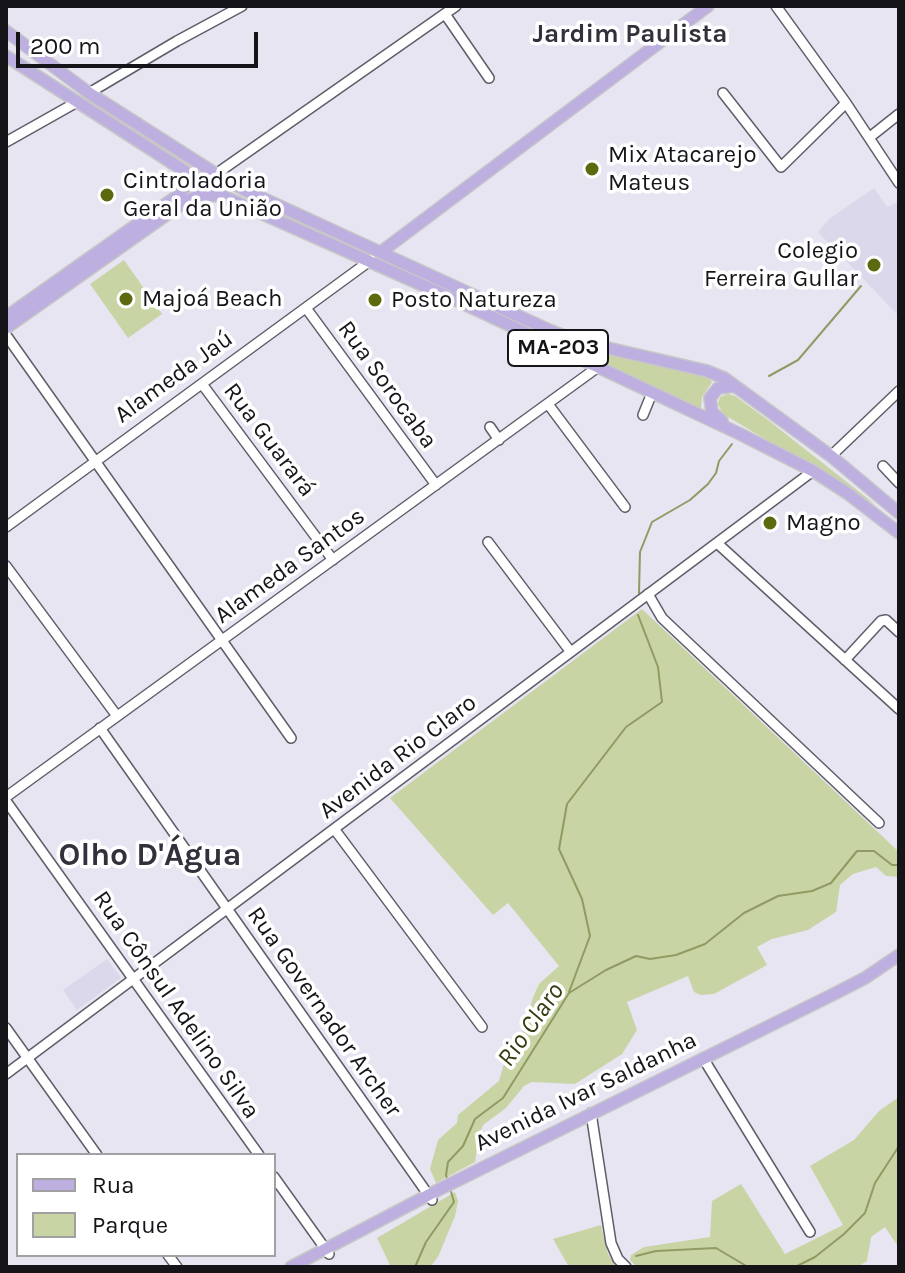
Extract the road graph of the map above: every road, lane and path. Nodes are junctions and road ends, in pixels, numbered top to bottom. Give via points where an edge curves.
1 (242, 6) edge
2 (456, 6) edge
3 (708, 6) edge
4 (776, 6) edge
5 (445, 14) junction
6 (6, 31) edge
7 (6, 37) edge
8 (6, 56) edge
9 (46, 60) junction
10 (489, 78) dead end
11 (89, 93) junction
12 (723, 93) dead end
13 (77, 102) junction
14 (846, 103) junction
15 (899, 114) edge
16 (870, 137) junction
17 (6, 142) edge
18 (182, 170) junction
19 (216, 174) junction
20 (899, 183) edge
21 (225, 197) junction
22 (363, 243) junction
23 (381, 252) junction
24 (367, 263) junction
25 (306, 308) junction
26 (6, 317) edge
27 (6, 328) edge
28 (6, 335) edge
29 (598, 367) junction
30 (202, 384) junction
31 (739, 388) junction
32 (652, 393) junction
33 (898, 394) edge
34 (548, 404) junction
35 (643, 415) dead end
36 (490, 427) dead end
37 (740, 434) junction
38 (499, 440) junction
39 (831, 456) junction
40 (95, 461) junction
41 (883, 466) dead end
42 (813, 471) junction
43 (899, 483) edge
44 (436, 485) junction
45 (625, 507) dead end
46 (899, 513) edge
47 (6, 527) edge
48 (899, 533) edge
49 (488, 542) dead end
50 (717, 543) junction
51 (333, 560) junction
52 (6, 566) edge
53 (648, 594) junction
54 (899, 632) edge
55 (222, 640) junction
56 (570, 651) junction
57 (845, 660) junction
58 (899, 709) edge
59 (117, 716) junction
60 (100, 728) junction
61 (291, 738) dead end
62 (6, 799) edge
63 (879, 823) dead end
64 (335, 830) junction
65 (228, 909) junction
66 (899, 955) edge
67 (899, 962) edge
68 (133, 979) junction
69 (482, 1027) dead end
70 (6, 1028) edge
71 (28, 1058) junction
72 (704, 1060) junction
73 (6, 1074) edge
74 (592, 1116) junction
75 (96, 1153) edge
76 (258, 1153) edge
77 (276, 1180) edge
78 (435, 1195) junction
79 (810, 1232) dead end
80 (327, 1252) junction
81 (291, 1267) edge
82 (304, 1267) edge
83 (626, 1267) edge

1 - 11 street
2 - 5 street
3 - 23 main road
4 - 14 street
5 - 10 street
5 - 19 street
6 - 9 main road, MA-203
7 - 9 main road
8 - 13 main road, MA-203
9 - 11 main road, MA-203
11 - 19 main road, MA-203
12 - 14 street via 781,167
13 - 17 street
13 - 18 main road, MA-203
14 - 16 street
15 - 16 street
16 - 20 street
18 - 21 main road, MA-203
18 - 26 main road via 187,183 180,194
19 - 22 main road, MA-203
21 - 24 main road, MA-203
21 - 27 main road via 201,195 186,201
22 - 23 main road, MA-203
22 - 24 main road
23 - 24 street, Alameda Jaú
23 - 31 main road, MA-203 via 549,330 707,371
24 - 25 street, Alameda Jaú
24 - 29 main road, MA-203
25 - 30 street, Alameda Jaú
25 - 44 street, Rua Sorocaba
28 - 40 street
29 - 32 main road, MA-203
29 - 34 street, Alameda Santos
30 - 40 street, Alameda Jaú
30 - 51 street, Rua Guarará
31 - 37 main road via 718,388 710,403 716,416
31 - 39 main road, MA-203
32 - 35 street
32 - 37 main road, MA-203
33 - 39 street
34 - 38 street, Alameda Santos
34 - 45 street
36 - 38 street
37 - 42 main road, MA-203
38 - 44 street, Alameda Santos
39 - 46 main road, MA-203
40 - 47 street, Alameda Jaú
40 - 55 street
41 - 43 street
42 - 48 main road, MA-203
42 - 50 street, Avenida Rio Claro
44 - 51 street, Alameda Santos
49 - 56 street
50 - 53 street, Avenida Rio Claro
50 - 57 street
51 - 55 street, Alameda Santos
52 - 59 street
53 - 56 street, Avenida Rio Claro
53 - 63 street via 662,618
54 - 57 street via 881,621
55 - 59 street, Alameda Santos
55 - 61 street
56 - 64 street, Avenida Rio Claro
57 - 58 street
59 - 60 street, Alameda Santos
60 - 62 street, Alameda Santos
60 - 65 street, Rua Governador Archer
62 - 68 street, Rua Cônsul Adelino Silva
64 - 65 street, Avenida Rio Claro
64 - 69 street
65 - 68 street, Avenida Rio Claro
65 - 78 street, Rua Governador Archer
66 - 72 main road, Avenida Ivar Saldanha via 865,978
67 - 72 main road, Avenida Ivar Saldanha
68 - 71 street, Avenida Rio Claro
68 - 76 street, Rua Cônsul Adelino Silva
70 - 71 street
71 - 73 street, Avenida Rio Claro
71 - 75 street
72 - 74 main road, Avenida Ivar Saldanha
72 - 79 street
74 - 78 main road, Avenida Ivar Saldanha
74 - 83 street via 611,1243
77 - 80 street
78 - 80 main road, Avenida Ivar Saldanha
80 - 81 main road, Avenida Ivar Saldanha
80 - 82 main road, Avenida Ivar Saldanha

